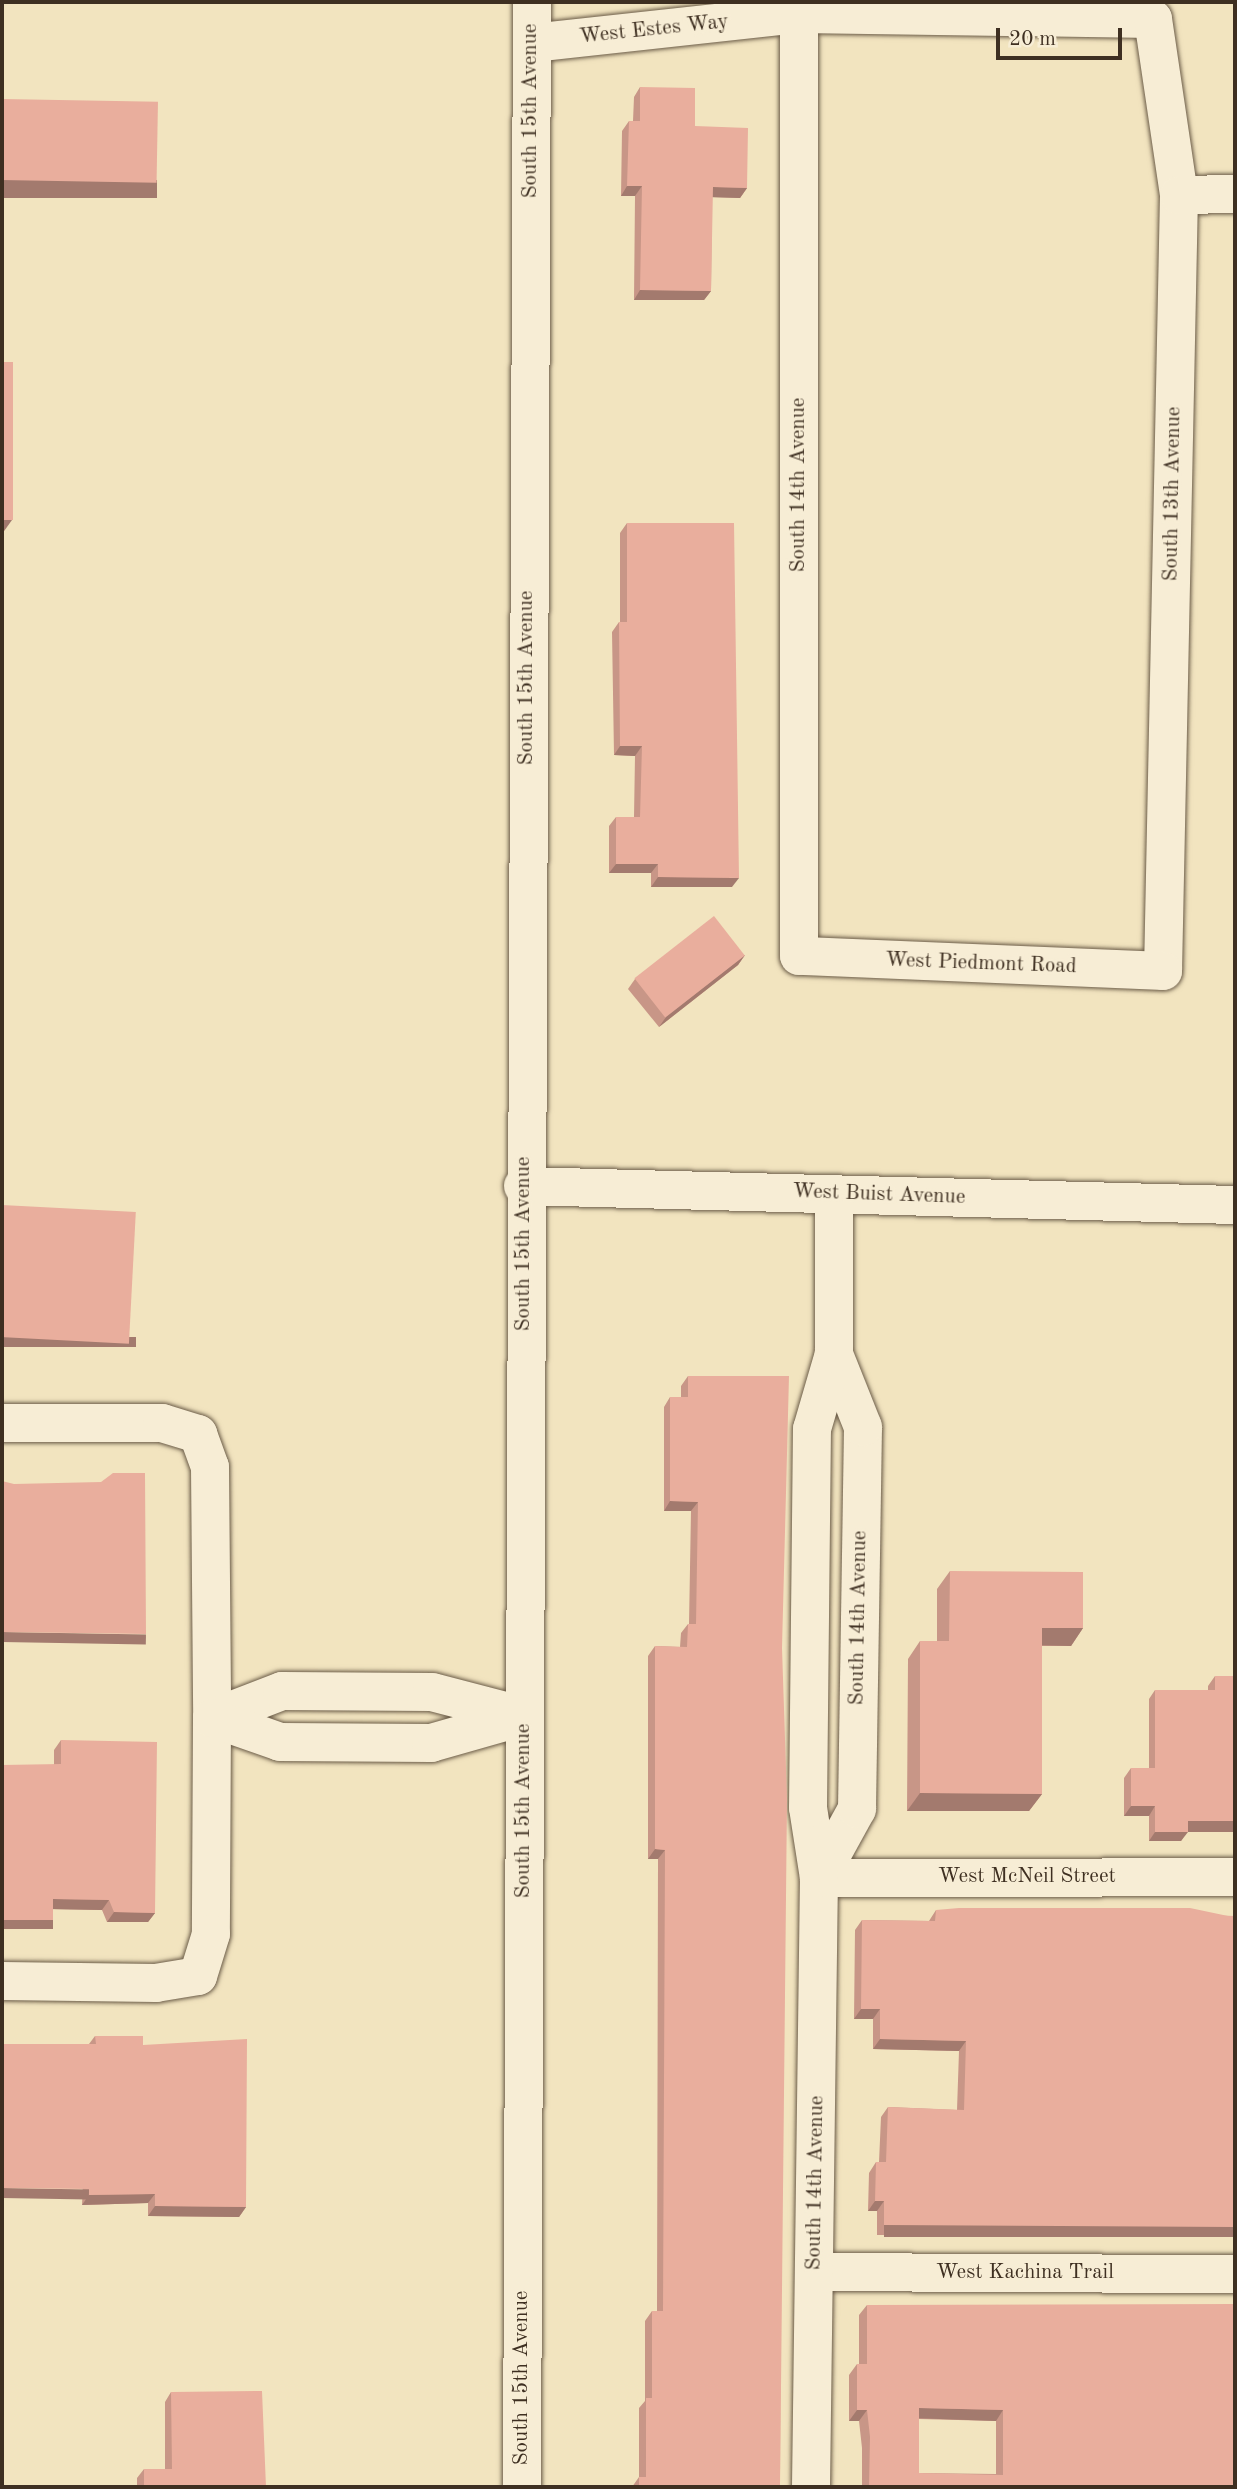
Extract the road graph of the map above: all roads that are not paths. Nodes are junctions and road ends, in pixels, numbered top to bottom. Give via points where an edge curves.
1 (532, 2) edge
2 (799, 14) junction
3 (1153, 19) joint
4 (532, 43) junction
5 (1235, 194) edge
6 (1179, 195) junction
7 (799, 956) joint
8 (1163, 971) joint
9 (523, 1186) junction
10 (834, 1194) junction
11 (1235, 1205) edge
12 (834, 1354) junction
13 (2, 1423) edge
14 (813, 1486) junction
15 (860, 1487) junction
16 (349, 1692) junction
17 (524, 1716) junction
18 (212, 1718) junction
19 (349, 1742) junction
20 (1235, 1877) edge
21 (819, 1878) junction
22 (2, 1982) edge
23 (815, 2272) junction
24 (1235, 2274) edge
25 (522, 2487) edge
26 (811, 2487) edge

1 - 4 street, South 15th Avenue
2 - 3 street, West Estes Way
2 - 4 street, West Estes Way
2 - 7 street, South 14th Avenue
3 - 6 street, South 13th Avenue
4 - 9 street, South 15th Avenue
5 - 6 street
6 - 8 street, South 13th Avenue
7 - 8 street, West Piedmont Road
9 - 10 street, West Buist Avenue
9 - 17 street, South 15th Avenue
10 - 11 street, West Buist Avenue
10 - 12 street, South 14th Avenue
12 - 14 street, South 14th Avenue via 812,1429
12 - 15 street, South 14th Avenue via 863,1427
13 - 18 street via 162,1423 198,1434 210,1468
14 - 15 street
14 - 21 street, South 14th Avenue via 808,1808
15 - 21 street, South 14th Avenue via 857,1809
16 - 17 street via 432,1692
16 - 18 street via 282,1691
16 - 19 street
17 - 19 street via 431,1743
17 - 25 street, South 15th Avenue
18 - 19 street via 279,1742
18 - 22 street via 211,1934 198,1976 156,1983
20 - 21 street, West McNeil Street
21 - 23 street, South 14th Avenue
23 - 24 street, West Kachina Trail
23 - 26 street, South 14th Avenue

